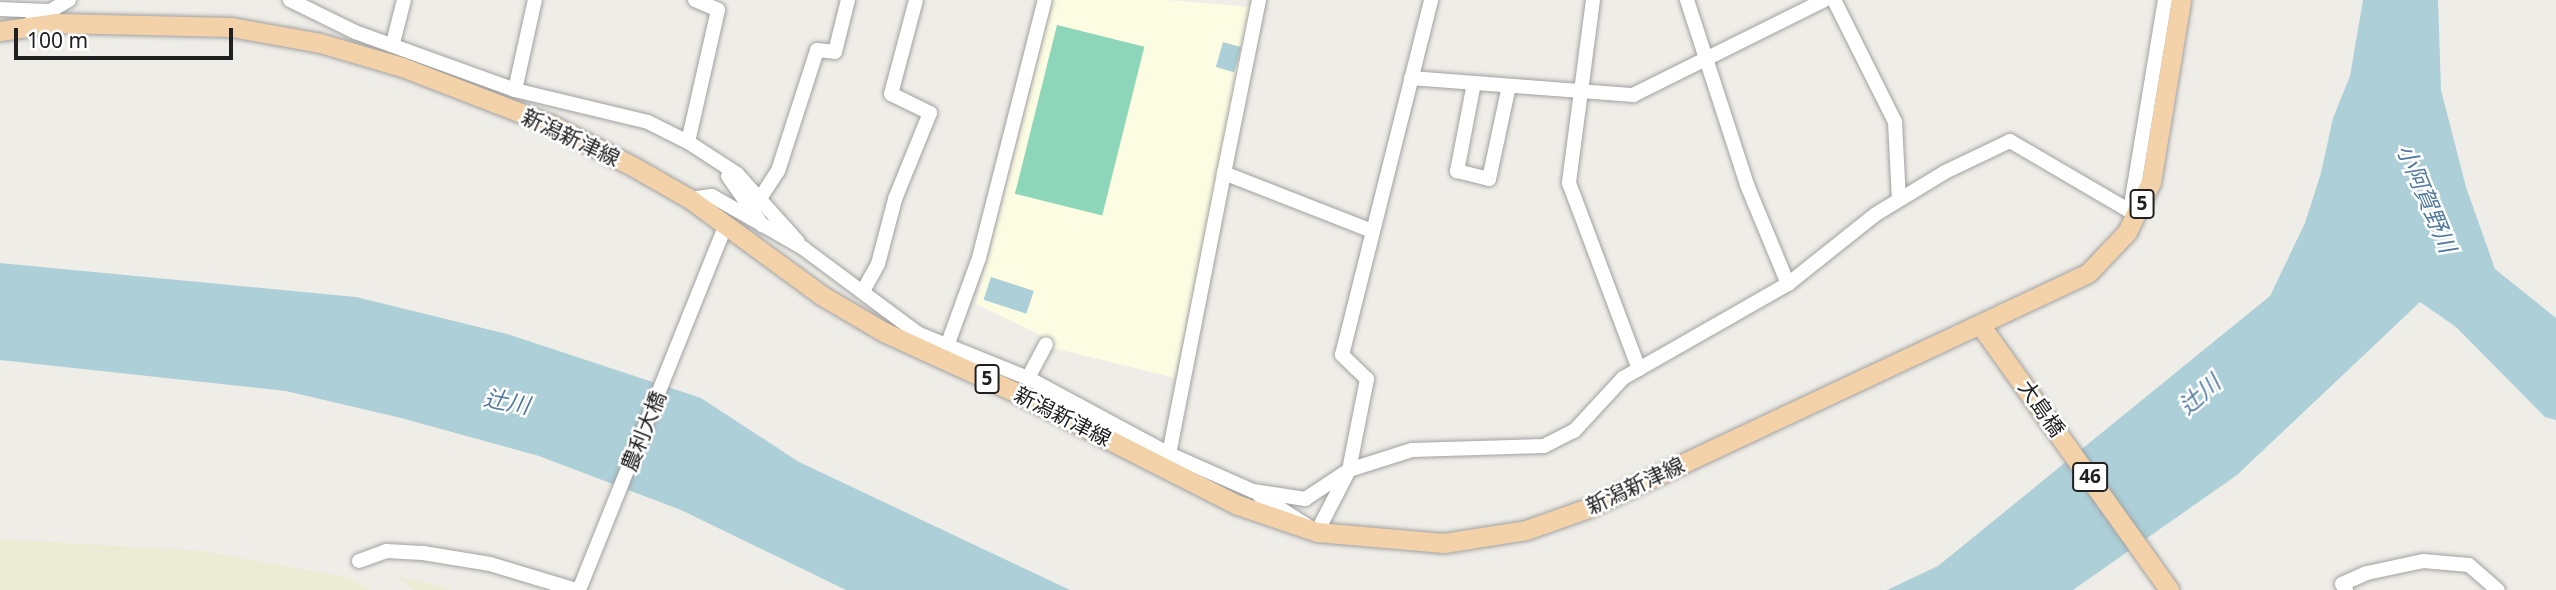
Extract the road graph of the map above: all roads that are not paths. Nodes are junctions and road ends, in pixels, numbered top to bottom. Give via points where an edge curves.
1 (69, 0) edge
2 (290, 0) edge
3 (404, 0) edge
4 (535, 0) edge
5 (695, 0) edge
6 (848, 0) edge
7 (916, 0) edge
8 (1045, 0) edge
9 (1259, 0) edge
10 (1431, 0) edge
11 (1593, 0) edge
12 (1687, 0) edge
13 (1824, 0) edge
14 (1834, 0) edge
15 (2165, 0) edge
16 (2181, 0) edge
17 (314, 5) edge
18 (0, 9) edge
19 (53, 12) junction
20 (8, 30) edge
21 (393, 43) junction
22 (1707, 61) junction
23 (1411, 78) junction
24 (1475, 83) junction
25 (1510, 86) junction
26 (515, 90) junction
27 (1584, 91) junction
28 (688, 142) junction
29 (713, 155) junction
30 (1224, 173) junction
31 (690, 200) junction
32 (759, 200) junction
33 (1899, 200) junction
34 (2135, 210) junction
35 (725, 226) junction
36 (766, 231) junction
37 (1372, 231) junction
38 (803, 248) junction
39 (1788, 284) junction
40 (863, 291) junction
41 (1981, 326) junction
42 (884, 332) junction
43 (919, 334) junction
44 (1046, 344) dead end
45 (947, 346) junction
46 (1639, 369) junction
47 (1022, 385) junction
48 (1169, 454) junction
49 (1349, 470) junction
50 (1253, 491) junction
51 (1317, 532) junction
52 (359, 561) dead end
53 (578, 590) edge
54 (2169, 590) edge
55 (2346, 590) edge
56 (2498, 590) edge

1 - 19 street
2 - 17 street
3 - 21 street
4 - 26 street
5 - 28 street via 718,10
6 - 32 street via 835,52 817,50 778,171
7 - 40 street via 891,94 930,113 895,199 878,264
8 - 45 street via 979,258
9 - 30 street
10 - 23 street
11 - 27 street
12 - 22 street
13 - 22 street
14 - 33 street via 1895,122
15 - 34 street
16 - 34 main road, 5 via 2151,182
17 - 21 street via 355,32
18 - 19 street
19 - 20 street
20 - 31 main road, 新潟新津線 / 5 via 138,22 231,27 320,43 402,67 550,124
21 - 26 street
22 - 27 street via 1633,95
22 - 39 street via 1747,186
23 - 24 street
23 - 37 street
24 - 25 street
24 - 25 street via 1457,171 1489,179
25 - 27 street
26 - 28 street via 648,122
27 - 46 street via 1569,183
28 - 29 street
29 - 32 street
29 - 36 street
30 - 37 street
30 - 48 street
31 - 35 main road, 新潟新津線 / 5
31 - 36 street via 712,196
32 - 38 street
33 - 34 street via 1979,153 2010,141
33 - 39 street
34 - 41 main road, 5 via 2111,253 2088,273
35 - 42 main road, 新潟新津線 / 5 via 821,295
35 - 53 street, 農利大橋
36 - 38 street
37 - 49 street via 1342,355 1367,379
38 - 40 street
39 - 46 street
40 - 43 street
41 - 51 main road, 新潟新津線 / 5 via 1588,508 1526,530 1444,543
41 - 54 main road, 大島橋 / 46
42 - 43 street
42 - 47 main road, 新潟新津線 / 5
43 - 45 street
44 - 47 street
45 - 47 street via 1009,374
46 - 49 street via 1623,378 1574,431 1544,446 1412,450
47 - 48 street
47 - 51 main road, 新潟新津線 / 5 via 1238,505
48 - 50 street
49 - 50 street via 1305,499
49 - 51 street
50 - 51 street
52 - 53 street via 386,551 423,553 490,564
55 - 56 street via 2342,584 2367,573 2423,561 2469,565

